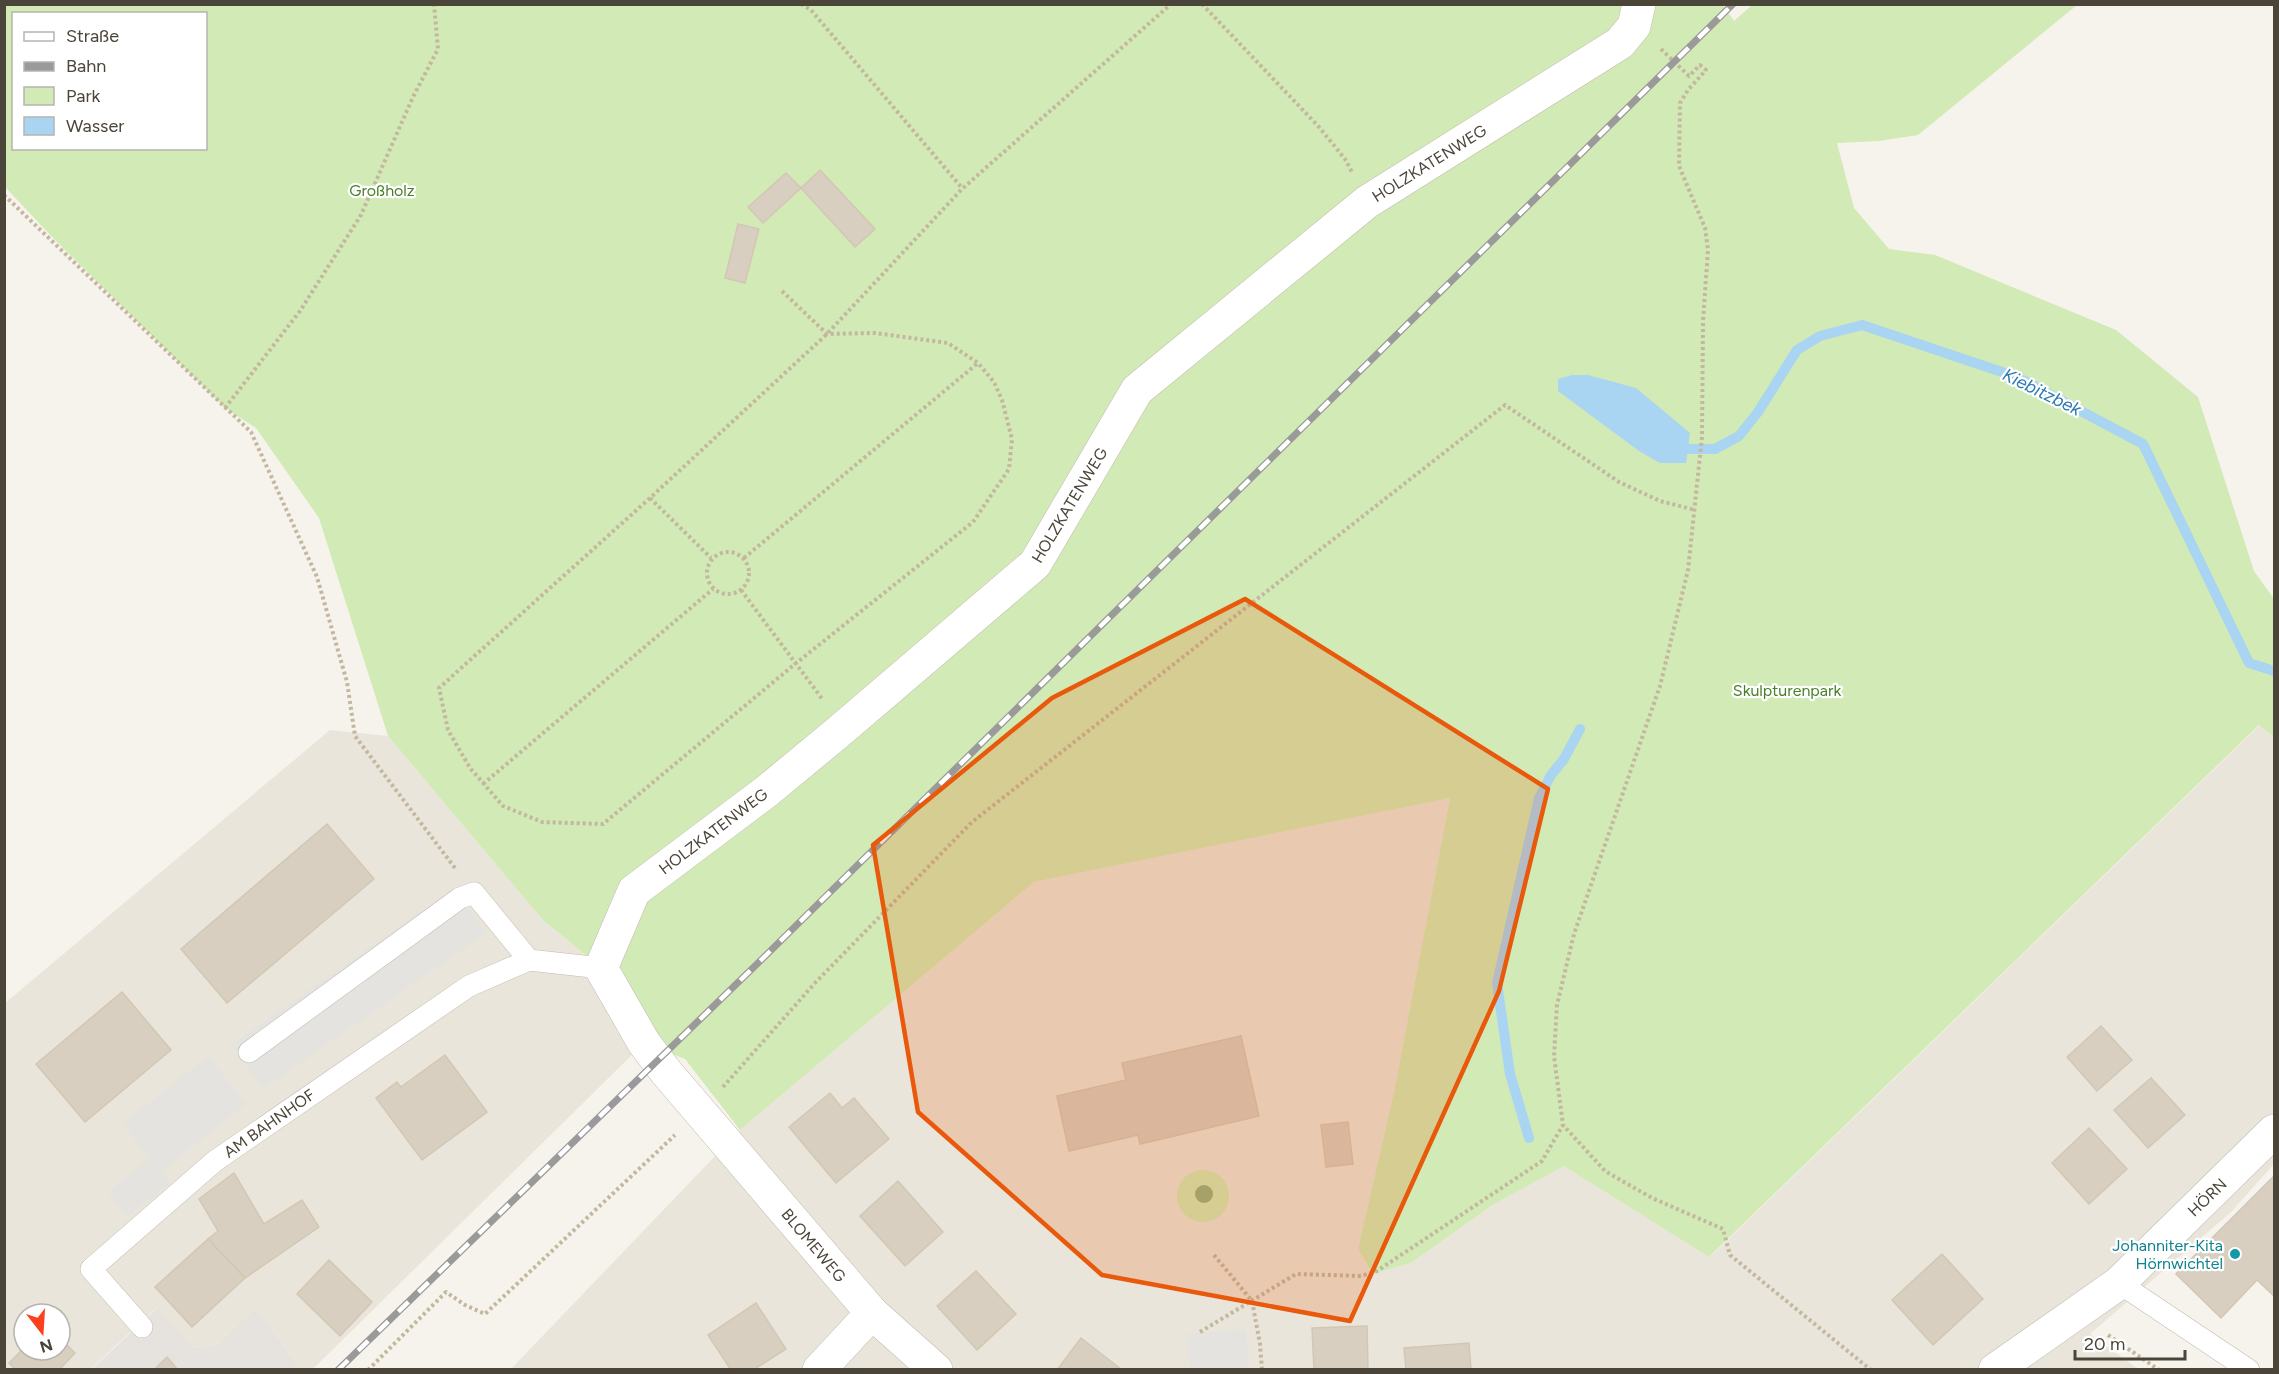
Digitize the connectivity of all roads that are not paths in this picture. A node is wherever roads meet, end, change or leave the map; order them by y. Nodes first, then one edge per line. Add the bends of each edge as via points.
1 (1639, 4) edge
2 (530, 960) junction
3 (601, 968) junction
4 (249, 1052) dead end
5 (2274, 1131) edge
6 (2119, 1283) junction
7 (872, 1312) junction
8 (142, 1328) dead end
9 (819, 1370) edge
10 (936, 1370) edge
11 (1995, 1370) edge
12 (2249, 1370) edge

1 - 3 street, HOLZKATENWEG via 1634,26 1620,43 1367,202 1137,390 1035,564 767,791 634,891
2 - 3 lane, AM BAHNHOF
2 - 4 lane via 474,893 460,898
2 - 8 lane, AM BAHNHOF via 469,986 215,1161 91,1269
3 - 7 street, BLOMEWEG via 644,1043
5 - 6 street, HÖRN
6 - 11 street, HÖRN
6 - 12 lane
7 - 9 street
7 - 10 street, BLOMEWEG

